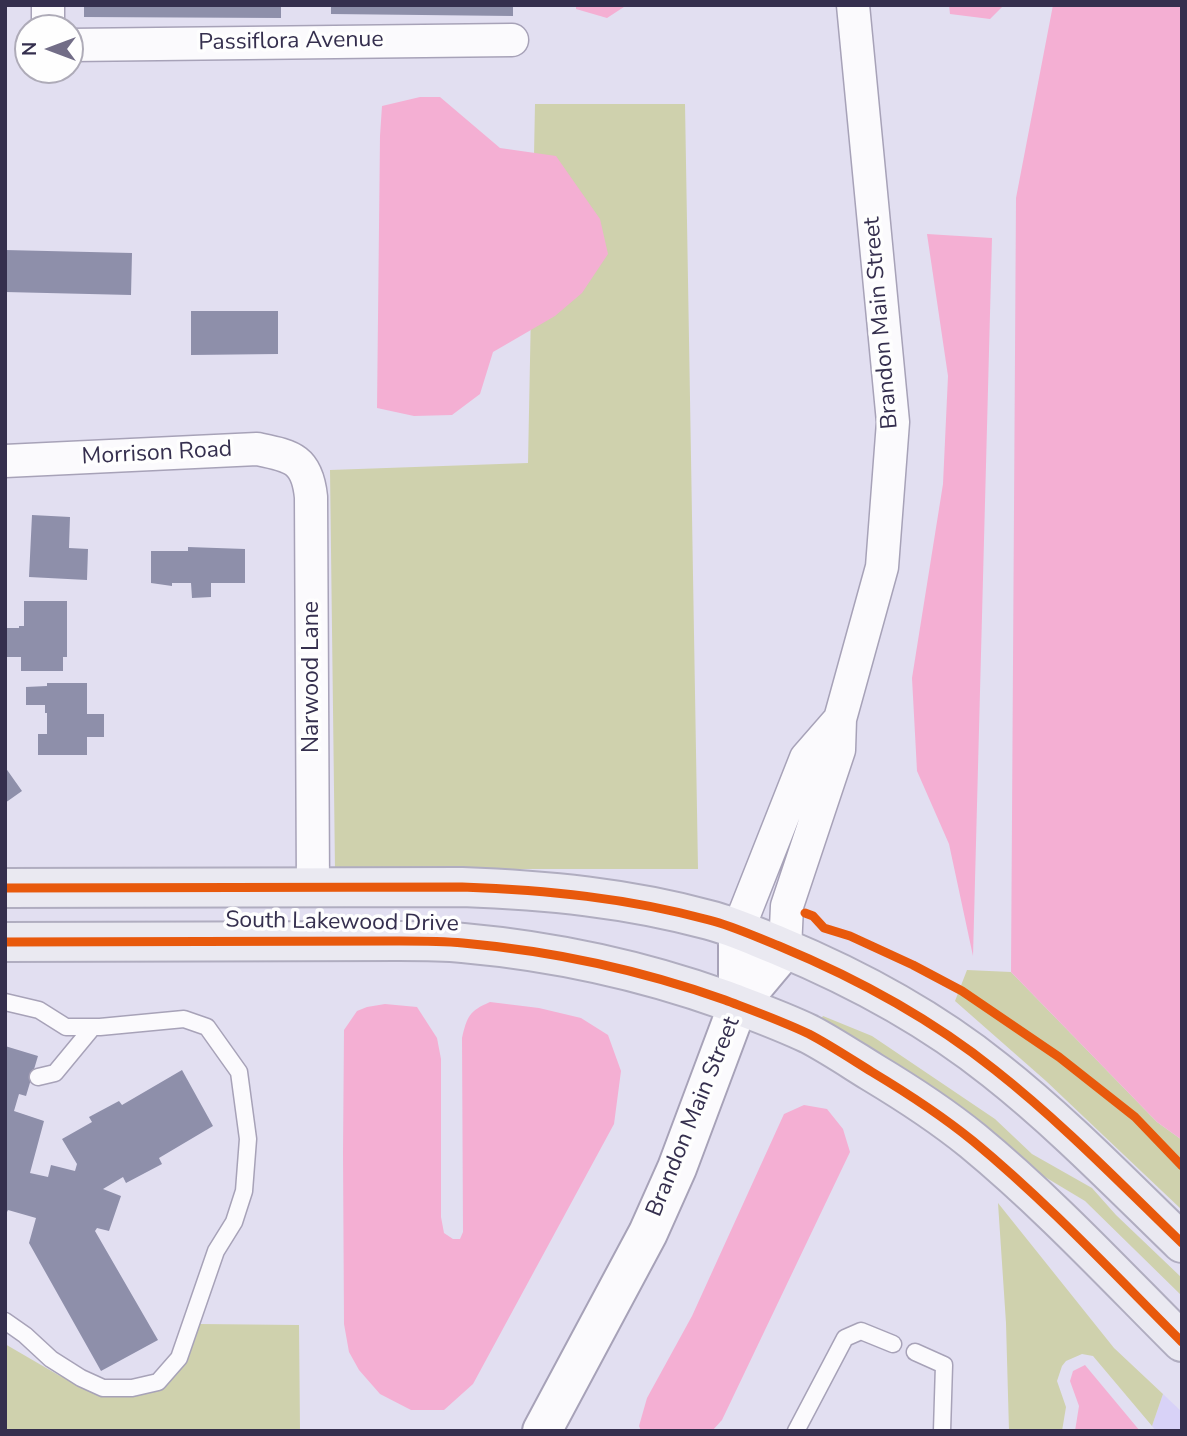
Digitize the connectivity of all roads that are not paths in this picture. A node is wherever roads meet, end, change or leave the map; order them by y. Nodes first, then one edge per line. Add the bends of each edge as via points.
1 (853, 5) edge
2 (512, 40) dead end
3 (84, 45) edge
4 (5, 461) edge
5 (303, 468) joint
6 (840, 719) junction
7 (5, 888) edge
8 (313, 888) junction
9 (738, 930) junction
10 (5, 942) edge
11 (785, 949) junction
12 (5, 1002) edge
13 (738, 1005) junction
14 (93, 1027) junction
15 (38, 1077) dead end
16 (1182, 1243) edge
17 (5, 1321) edge
18 (1182, 1342) edge
19 (893, 1344) dead end
20 (915, 1352) dead end
21 (542, 1431) edge
22 (796, 1431) edge
23 (942, 1431) edge

1 - 6 street, Brandon Main Street via 893,422 882,567
2 - 3 street, Passiflora Avenue
4 - 5 street, Morrison Road via 257,449 293,458
5 - 8 street, Narwood Lane via 311,497
6 - 9 street, Brandon Main Street via 806,758
6 - 11 street, Brandon Main Street via 839,750 787,906
7 - 8 main road, South Lakewood Drive
8 - 9 main road, South Lakewood Drive via 528,890 661,908
9 - 11 main road, South Lakewood Drive
9 - 13 street, Brandon Main Street
10 - 13 main road, South Lakewood Drive via 461,943 584,961
11 - 13 street
11 - 16 main road, South Lakewood Drive via 869,988 963,1046 1031,1100
12 - 14 lane via 39,1010 66,1027
13 - 18 main road, South Lakewood Drive via 811,1035 973,1140
13 - 21 street, Brandon Main Street via 648,1233
14 - 15 lane via 55,1073
14 - 17 lane via 184,1019 207,1027 239,1072 248,1139 244,1191 234,1222 216,1251 180,1358 158,1382 103,1388 51,1359
19 - 22 lane via 861,1331 845,1339
20 - 23 lane via 944,1365

